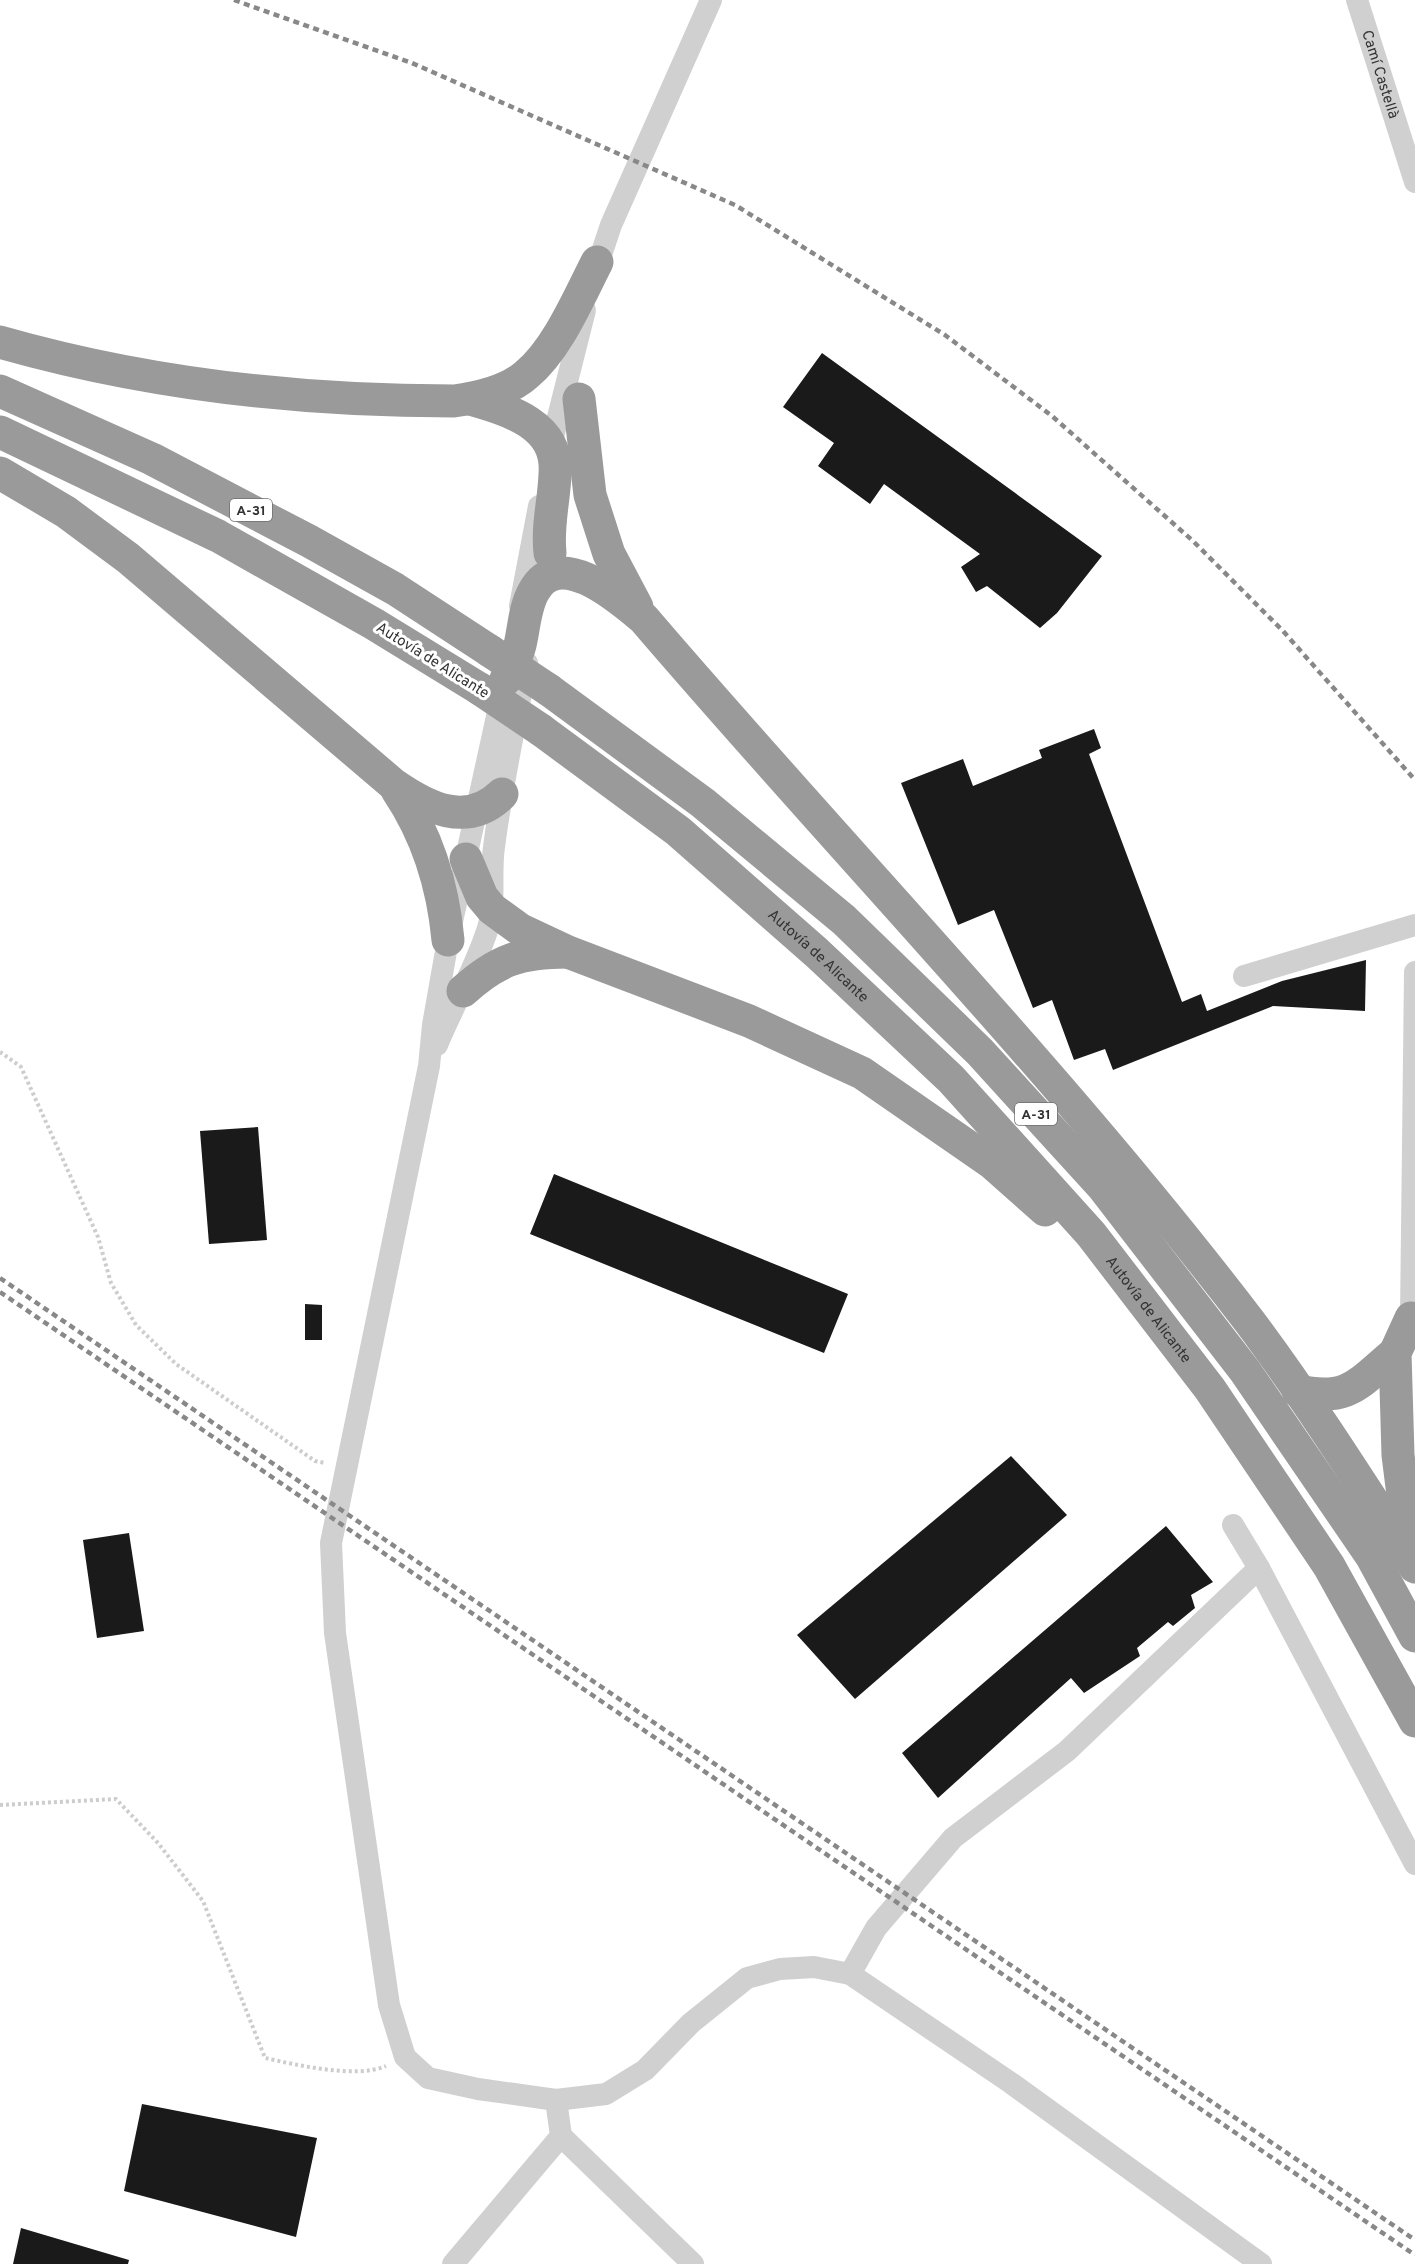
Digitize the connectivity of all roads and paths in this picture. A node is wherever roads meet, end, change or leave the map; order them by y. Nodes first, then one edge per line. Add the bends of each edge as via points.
1 (711, 0) edge
2 (1357, 0) edge
3 (1414, 177) edge
4 (597, 262) junction
5 (587, 302) junction
6 (0, 342) edge
7 (0, 391) edge
8 (470, 399) junction
9 (579, 399) junction
10 (0, 432) edge
11 (550, 445) junction
12 (0, 473) edge
13 (547, 566) junction
14 (644, 619) junction
15 (492, 673) junction
16 (393, 784) junction
17 (489, 801) junction
18 (466, 859) junction
19 (492, 909) junction
20 (1415, 925) edge
21 (448, 939) junction
22 (568, 952) junction
23 (1415, 972) edge
24 (1244, 976) dead end
25 (463, 991) junction
26 (0, 1052) edge
27 (429, 1066) junction
28 (1091, 1234) junction
29 (1407, 1335) edge
30 (1298, 1391) junction
31 (347, 1469) junction
32 (1233, 1525) dead end
33 (1415, 1551) edge
34 (1415, 1567) edge
35 (1260, 1568) junction
36 (1415, 1636) edge
37 (1415, 1721) edge
38 (0, 1805) edge
39 (1415, 1864) edge
40 (850, 1974) junction
41 (405, 2057) junction
42 (556, 2100) junction
43 (561, 2136) junction
44 (453, 2264) edge
45 (693, 2264) edge
46 (1261, 2264) edge

1 - 4 street
2 - 3 street, Camí Castellà
4 - 5 street
4 - 8 highway via 541,360 511,385
5 - 9 street
5 - 11 street
6 - 8 highway via 47,356 212,387 314,398
7 - 15 highway, Autovía de Alicante / A-31 via 152,459 395,589
8 - 11 highway via 517,414 538,429
9 - 13 street
9 - 14 highway via 585,463 597,520 609,554
10 - 15 highway, Autovía de Alicante / A-31 via 218,536 374,624
11 - 13 highway via 555,453 556,474
11 - 15 street
12 - 16 highway via 66,512 128,558
13 - 14 highway via 604,586
13 - 15 highway via 533,591 520,646
13 - 17 street
14 - 30 highway via 1092,1129 1251,1324
15 - 17 street
15 - 28 highway, Autovía de Alicante / A-31, bridge via 540,730 678,831 817,953 951,1079
15 - 36 highway, Autovía de Alicante / A-31, bridge via 549,690 702,803 844,920 980,1052 1103,1187 1245,1371 1372,1557
16 - 17 highway via 421,804 432,807 464,812
16 - 21 highway via 410,810 435,866 445,903
17 - 18 street
17 - 19 street
18 - 19 highway via 475,886
18 - 21 street
19 - 22 highway via 521,930
19 - 25 street
20 - 24 street
21 - 27 street
22 - 25 highway via 518,956 489,969
22 - 28 highway via 749,1021 862,1073 992,1163 1053,1217
23 - 29 street
25 - 27 street
26 - 31 path via 21,1067 98,1238 111,1283 136,1325 176,1364 315,1461
27 - 31 street
28 - 37 highway, Autovía de Alicante / A-31 via 1210,1389 1329,1566
29 - 30 highway via 1349,1392 1321,1396
29 - 33 highway via 1398,1455
30 - 34 highway
31 - 41 street via 331,1543 332,1605 389,2005
32 - 35 street
35 - 39 street
35 - 40 street via 1067,1751 953,1838 876,1928
38 - 41 path via 116,1799 158,1842 203,1901 265,2058 314,2069 376,2070
40 - 42 street via 814,1967 780,1969 747,1977 691,2023 645,2070 606,2094
40 - 46 street via 1001,2076
41 - 42 street via 428,2078
42 - 43 street
43 - 44 street
43 - 45 street

